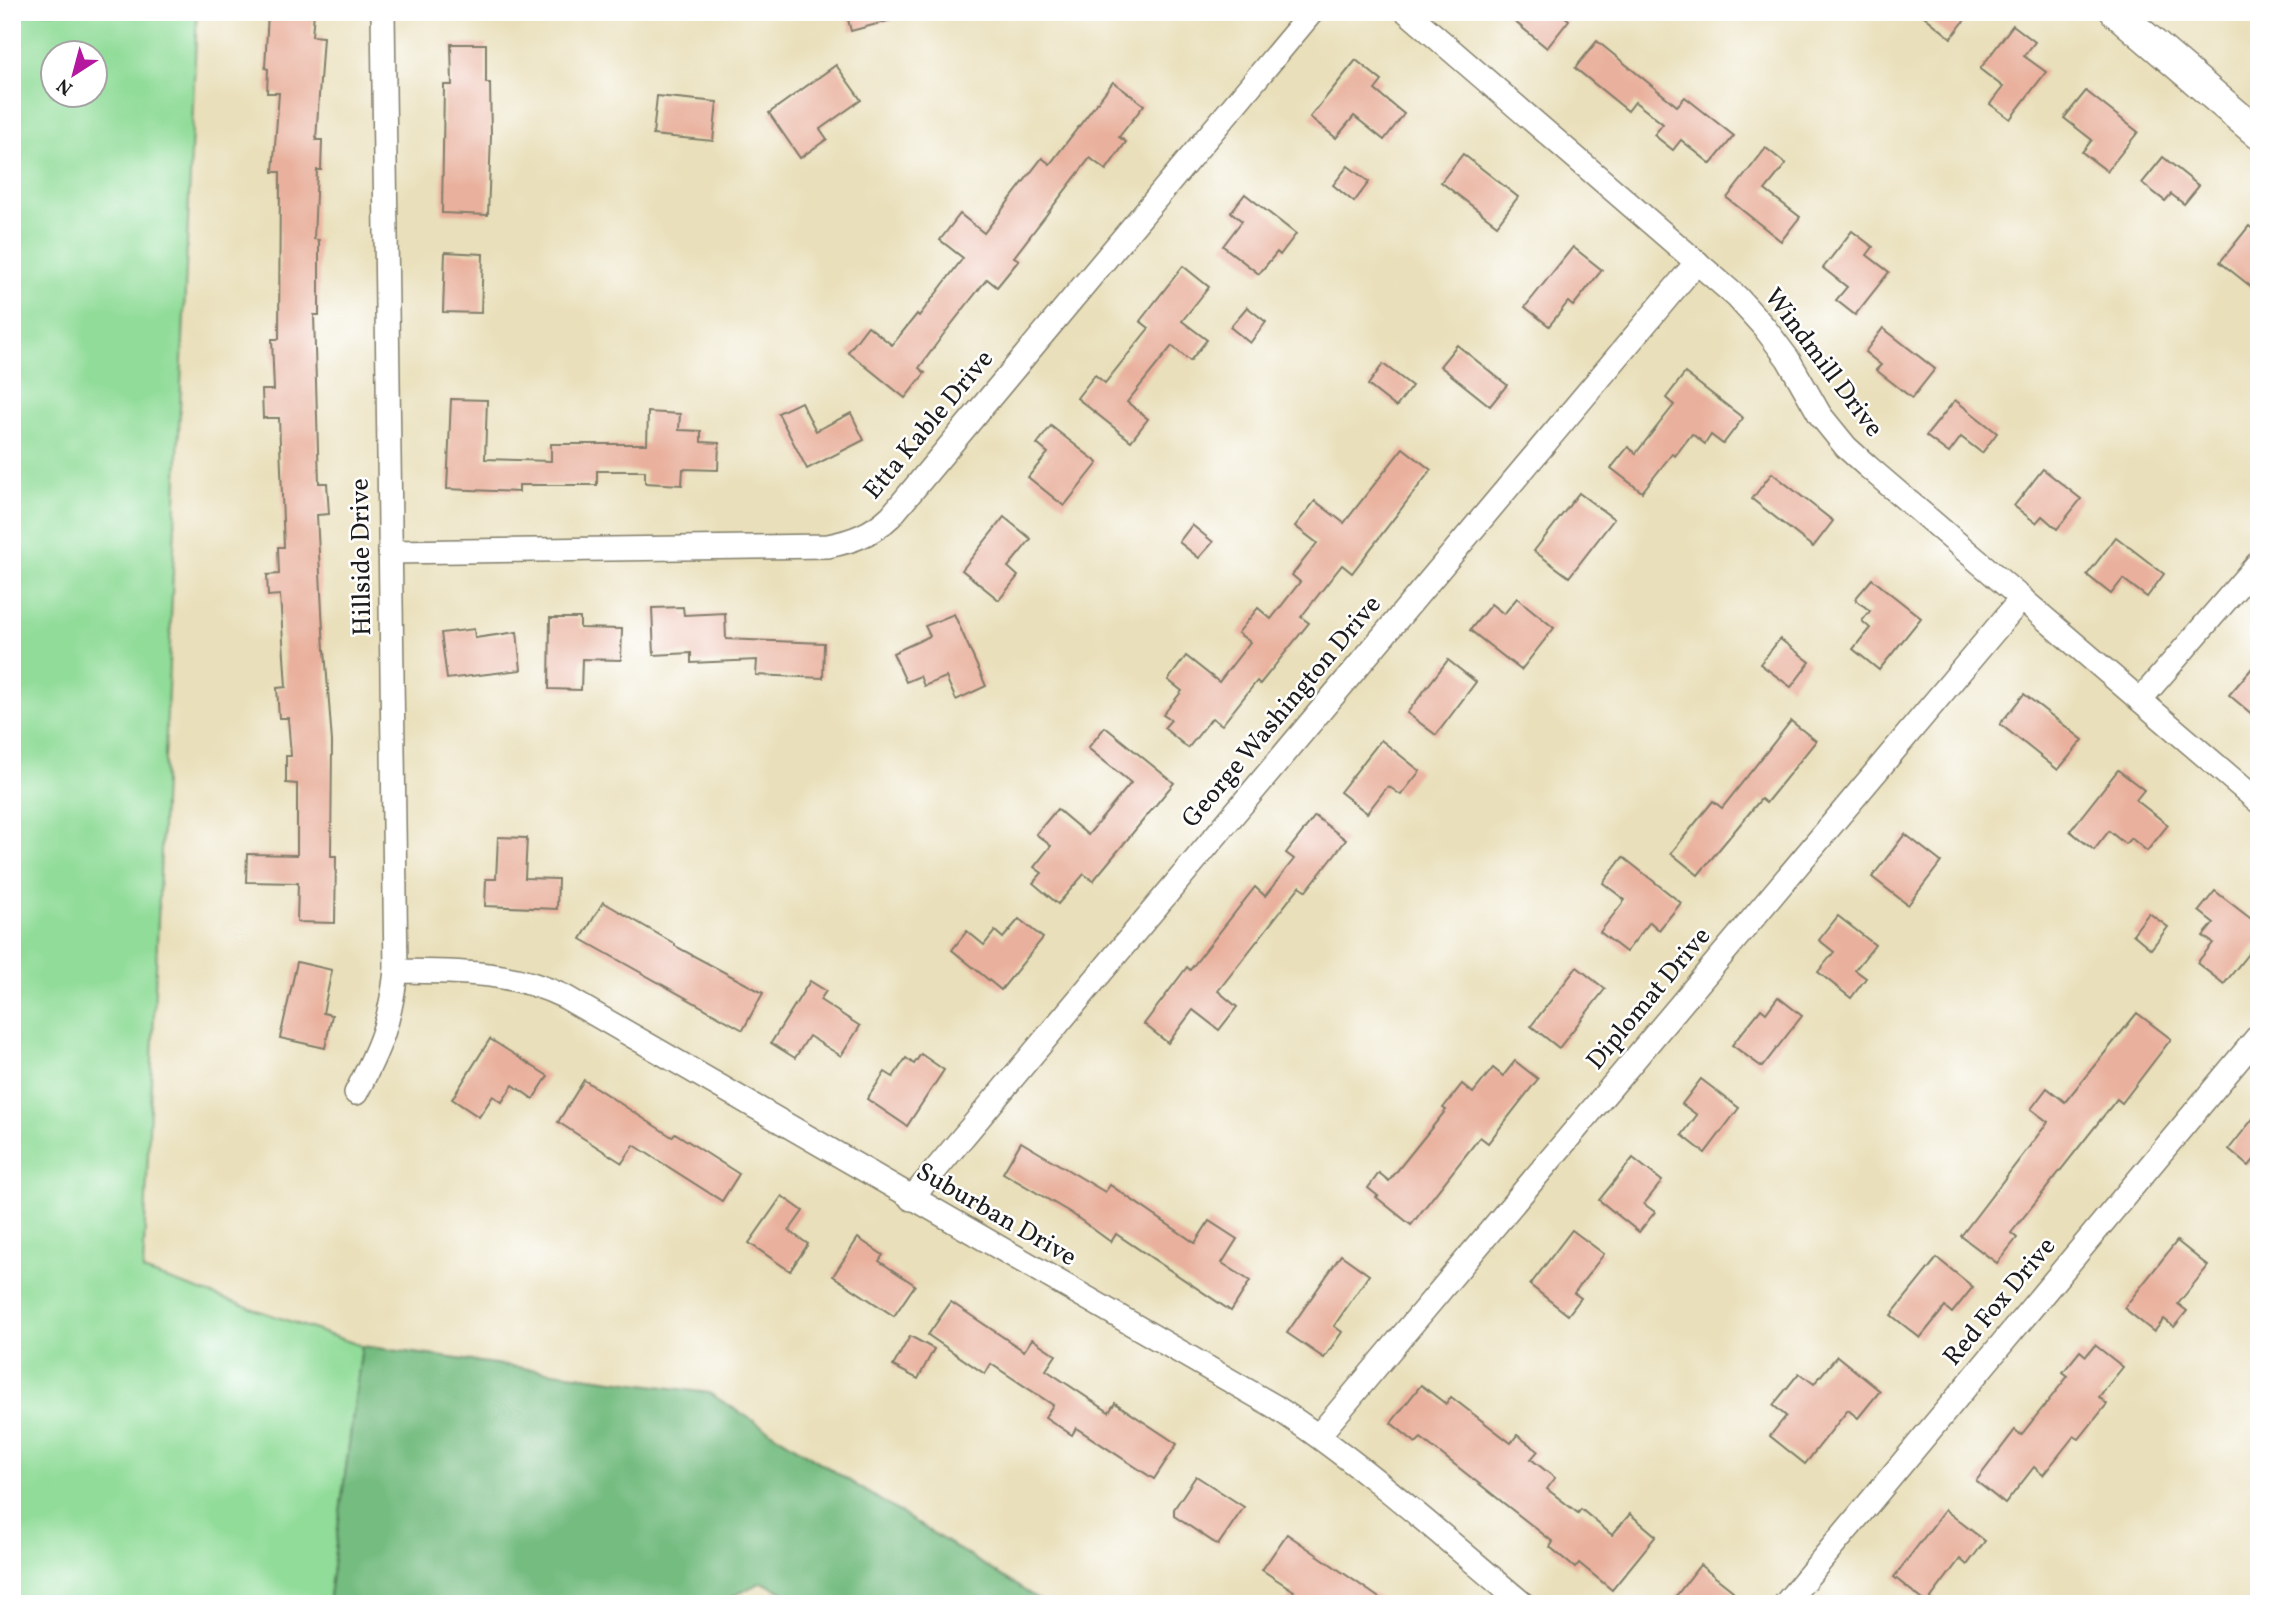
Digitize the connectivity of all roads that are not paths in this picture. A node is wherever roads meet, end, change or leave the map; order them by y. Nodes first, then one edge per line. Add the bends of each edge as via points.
1 (383, 12) edge
2 (1312, 12) edge
3 (1407, 12) edge
4 (2116, 12) edge
5 (2259, 134) edge
6 (1697, 262) junction
7 (390, 552) junction
8 (2259, 562) edge
9 (2022, 598) junction
10 (2140, 700) junction
11 (2259, 802) edge
12 (396, 971) junction
13 (2259, 1035) edge
14 (356, 1093) dead end
15 (911, 1199) junction
16 (1319, 1435) junction
17 (1523, 1604) edge
18 (1785, 1604) edge

1 - 7 street, Hillside Drive
2 - 7 street, Etta Kable Drive via 891,516 871,533 828,545
3 - 6 street, Windmill Drive
4 - 5 street
6 - 9 street, Windmill Drive via 1764,327 1846,447
6 - 15 street, George Washington Drive
7 - 12 street, Hillside Drive
8 - 10 street
9 - 10 street, Windmill Drive
9 - 16 street, Diplomat Drive
10 - 11 street, Windmill Drive
12 - 14 street, Hillside Drive via 384,1036
12 - 15 street, Suburban Drive via 509,977 550,990
13 - 18 street, Red Fox Drive
15 - 16 street, Suburban Drive
16 - 17 street, Suburban Drive

